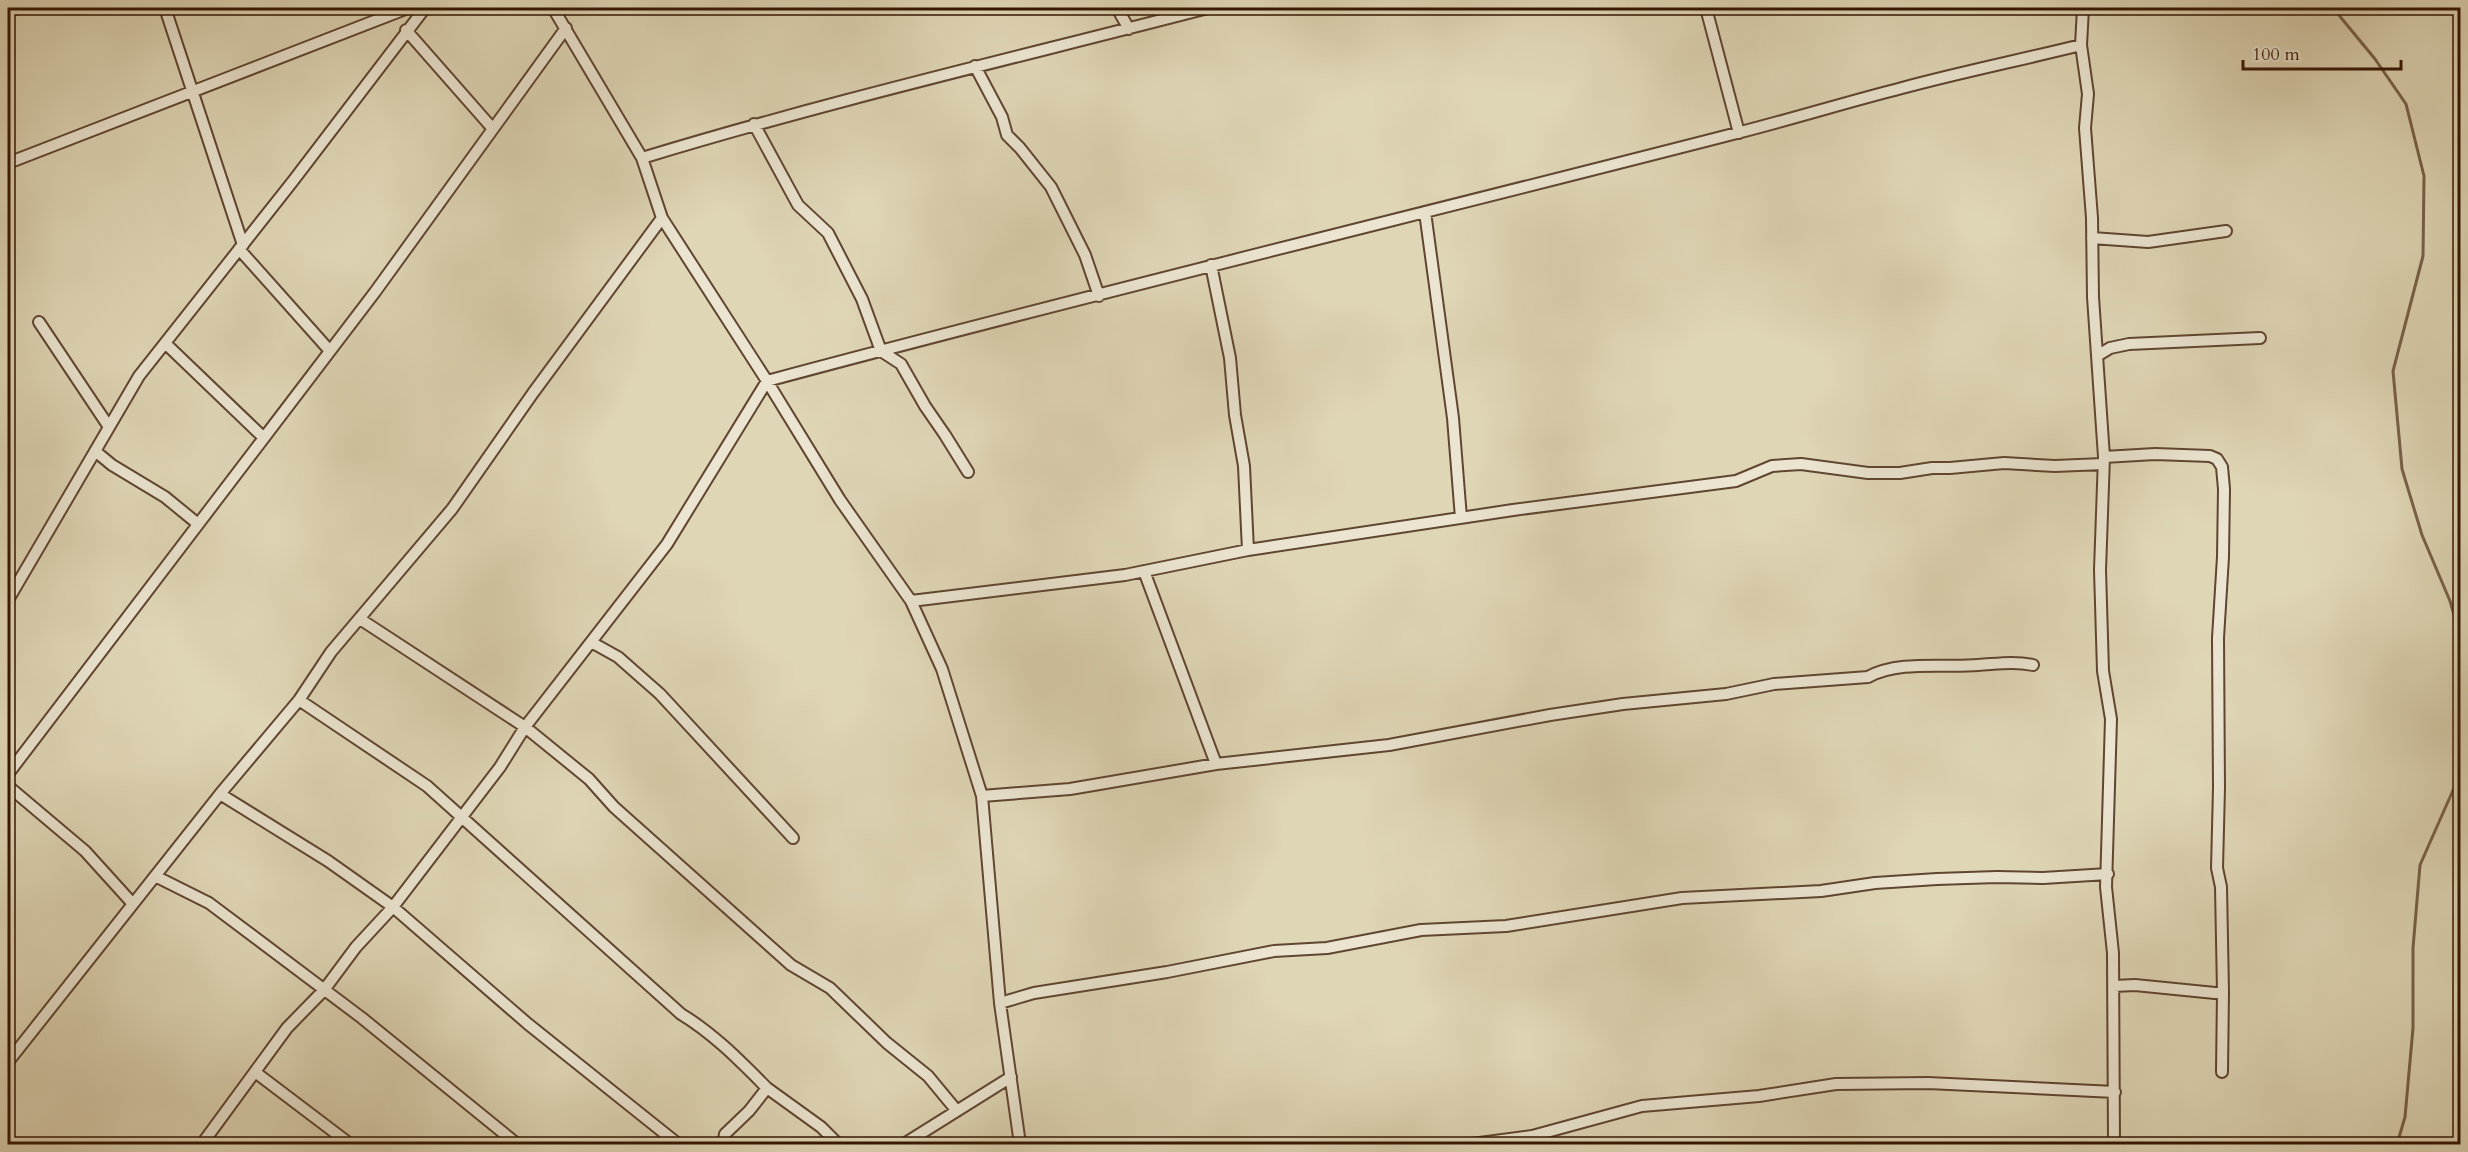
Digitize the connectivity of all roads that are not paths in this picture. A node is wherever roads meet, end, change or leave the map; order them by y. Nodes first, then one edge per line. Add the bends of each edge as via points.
1 (20, 8) edge
2 (165, 8) edge
3 (408, 8) edge
4 (425, 8) edge
5 (553, 8) edge
6 (1117, 8) edge
7 (1208, 8) edge
8 (1706, 8) edge
9 (2083, 8) edge
10 (8, 10) edge
11 (566, 28) junction
12 (1129, 29) junction
13 (406, 30) junction
14 (2080, 45) junction
15 (975, 66) junction
16 (193, 89) junction
17 (754, 124) junction
18 (493, 129) junction
19 (1739, 133) junction
20 (642, 158) junction
21 (8, 163) edge
22 (1425, 212) junction
23 (662, 218) junction
24 (2226, 231) dead end
25 (2092, 238) junction
26 (241, 247) junction
27 (1211, 265) junction
28 (1099, 296) junction
29 (39, 322) dead end
30 (2260, 338) dead end
31 (165, 343) junction
32 (330, 351) junction
33 (881, 351) junction
34 (2097, 356) junction
35 (767, 381) junction
36 (109, 427) junction
37 (264, 438) junction
38 (95, 451) junction
39 (2103, 460) junction
40 (968, 472) dead end
41 (1461, 518) junction
42 (198, 524) junction
43 (1248, 550) junction
44 (1144, 571) junction
45 (8, 600) edge
46 (911, 601) junction
47 (360, 619) junction
48 (591, 642) junction
49 (2033, 665) dead end
50 (299, 700) junction
51 (525, 727) junction
52 (1216, 764) junction
53 (8, 774) edge
54 (8, 786) edge
55 (220, 794) junction
56 (982, 796) junction
57 (462, 818) junction
58 (793, 838) dead end
59 (2108, 874) junction
60 (155, 876) junction
61 (133, 904) junction
62 (393, 907) junction
63 (2114, 986) junction
64 (324, 990) junction
65 (2223, 992) junction
66 (1000, 1003) junction
67 (8, 1062) edge
68 (255, 1072) junction
69 (2222, 1072) dead end
70 (1011, 1077) junction
71 (767, 1088) junction
72 (2115, 1092) junction
73 (957, 1112) junction
74 (202, 1144) edge
75 (350, 1144) edge
76 (517, 1144) edge
77 (678, 1144) edge
78 (723, 1144) edge
79 (838, 1144) edge
80 (904, 1144) edge
81 (1020, 1144) edge
82 (1472, 1144) edge
83 (2114, 1144) edge

1 - 10 street
2 - 16 street
3 - 16 street
4 - 13 street
5 - 11 street
6 - 12 street
7 - 12 street
8 - 19 street
9 - 14 street
11 - 18 street
11 - 20 street
12 - 15 street
13 - 18 street
13 - 26 street
14 - 19 street via 1905,87
14 - 25 street via 2088,94 2085,128
15 - 17 street
15 - 28 street via 1002,117 1007,135 1051,187 1085,255
16 - 21 street
16 - 26 street
17 - 20 street
17 - 33 street via 798,205 828,232 862,299
18 - 32 street
19 - 22 street
20 - 23 street
22 - 27 street
22 - 41 street via 1453,418
23 - 35 street
23 - 47 street via 452,509
24 - 25 street via 2148,242
25 - 34 street
26 - 31 street
26 - 32 street
27 - 28 street
27 - 43 street via 1230,358 1244,466
28 - 33 street
29 - 36 street
30 - 34 street via 2129,344
31 - 36 street via 139,375
31 - 37 street
32 - 37 street
33 - 35 street
33 - 40 street via 901,364
34 - 39 street
35 - 46 street via 840,500
35 - 48 street via 667,544
36 - 38 street
37 - 42 street
38 - 42 street
38 - 45 street
39 - 41 street via 2055,466 2004,463 1900,473 1772,466 1736,481
39 - 59 street via 2103,671 2111,719
39 - 65 street via 2155,453 2210,456 2222,467 2217,868 2221,887
41 - 43 street
42 - 53 street
43 - 44 street
44 - 46 street
44 - 52 street
46 - 56 street via 946,678
47 - 50 street via 331,652
47 - 51 street
48 - 51 street
48 - 58 street via 618,657 660,694
49 - 52 street via 2000,662 1881,670 1868,677 1774,684 1725,694 1550,715 1389,745
50 - 55 street
50 - 57 street via 427,786
51 - 57 street
51 - 73 street via 589,779 614,807 791,964 830,988 928,1076
52 - 56 street via 1070,789
54 - 61 street via 85,851
55 - 60 street
55 - 62 street
56 - 66 street
57 - 62 street
57 - 71 street
59 - 63 street
59 - 66 street via 1937,879 1821,891 1682,898 1506,926 1421,930 1327,948 1274,951 1034,993
60 - 61 street
60 - 64 street via 209,903
61 - 67 street
62 - 64 street
62 - 77 street via 528,1024
63 - 65 street
63 - 72 street
64 - 68 street via 287,1028
64 - 76 street
65 - 69 street
66 - 70 street
68 - 74 street
68 - 75 street
70 - 73 street
70 - 81 street
71 - 78 street via 725,1134
71 - 79 street
72 - 82 street via 1928,1083 1836,1084 1759,1096 1642,1106 1533,1136
72 - 83 street
73 - 80 street

